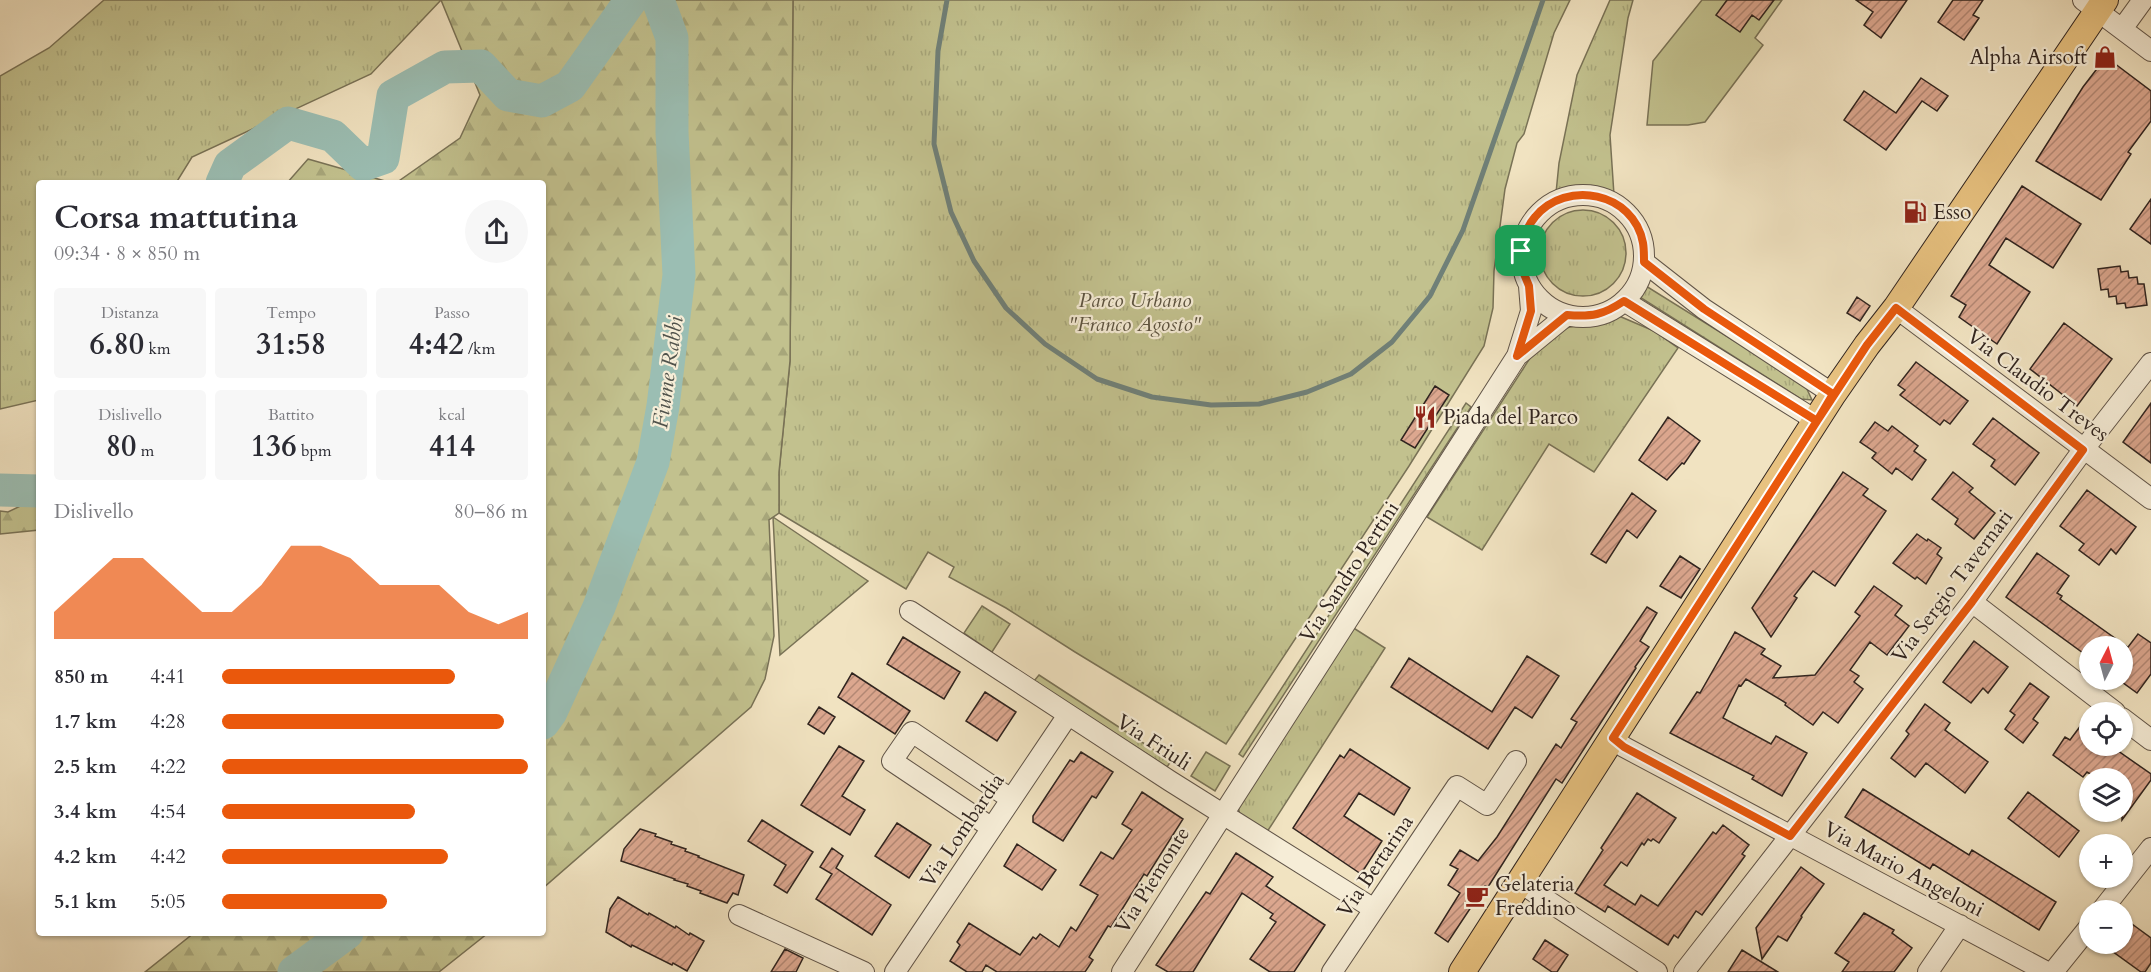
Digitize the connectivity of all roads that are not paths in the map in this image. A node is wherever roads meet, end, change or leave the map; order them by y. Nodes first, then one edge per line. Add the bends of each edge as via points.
1 (2143, 0) edge
2 (2095, 4) edge
3 (2122, 29) junction
4 (2151, 51) edge
5 (1644, 262) junction
6 (1529, 286) junction
7 (1624, 301) junction
8 (1896, 308) junction
9 (1567, 315) junction
10 (1517, 356) junction
11 (2151, 363) edge
12 (1833, 394) junction
13 (1817, 421) junction
14 (2083, 450) junction
15 (2151, 499) edge
16 (1972, 602) junction
17 (910, 611) dead end
18 (2102, 702) edge
19 (1068, 715) junction
20 (2133, 726) edge
21 (1613, 738) junction
22 (2151, 740) edge
23 (1516, 762) dead end
24 (1011, 799) junction
25 (1222, 814) junction
26 (992, 828) junction
27 (1790, 836) junction
28 (2151, 848) edge
29 (1521, 881) junction
30 (2110, 900) edge
31 (1374, 909) junction
32 (739, 915) dead end
33 (1960, 925) junction
34 (2079, 940) edge
35 (864, 972) edge
36 (895, 972) edge
37 (1122, 972) edge
38 (1332, 972) edge
39 (1462, 972) edge
40 (1657, 972) edge
41 (1684, 972) edge
42 (1928, 972) edge
43 (2047, 972) edge
44 (2054, 972) edge

1 - 3 street
2 - 3 street
2 - 8 main road
3 - 4 street
5 - 6 street via 1643,242 1623,208 1605,198 1585,194 1565,197 1547,205 1525,234 1522,269
5 - 7 street via 1634,290
5 - 12 street via 1704,309
6 - 9 street via 1552,309
6 - 10 street, Via Sandro Pertini via 1531,311
7 - 9 street via 1607,312 1587,317
7 - 13 street
8 - 12 main road
8 - 14 street, Via Claudio Treves
9 - 10 street, Via Sandro Pertini
10 - 25 street, Via Sandro Pertini
11 - 14 street, Via Sergio Tavernari
12 - 13 main road
13 - 21 main road
14 - 15 street, Via Claudio Treves
14 - 16 street, Via Sergio Tavernari
16 - 18 street
16 - 27 street, Via Sergio Tavernari
17 - 19 street, Via Friuli
19 - 24 street, Via Lombardia
19 - 25 street, Via Friuli
20 - 22 street
21 - 27 street, Via Mario Angeloni
21 - 29 main road
23 - 31 street, Via Bertarina via 1486,806 1457,786
24 - 26 street, Via Lombardia
24 - 26 street via 912,732 892,761
25 - 31 street, Via Friuli
25 - 37 street, Via Piemonte
26 - 36 street, Via Lombardia
27 - 33 street, Via Mario Angeloni
27 - 41 street, Via Sergio Tavernari
28 - 30 street
29 - 39 main road
29 - 40 street
31 - 38 street, Via Bertarina
32 - 35 street
33 - 42 street
33 - 43 street, Via Mario Angeloni
34 - 44 street

